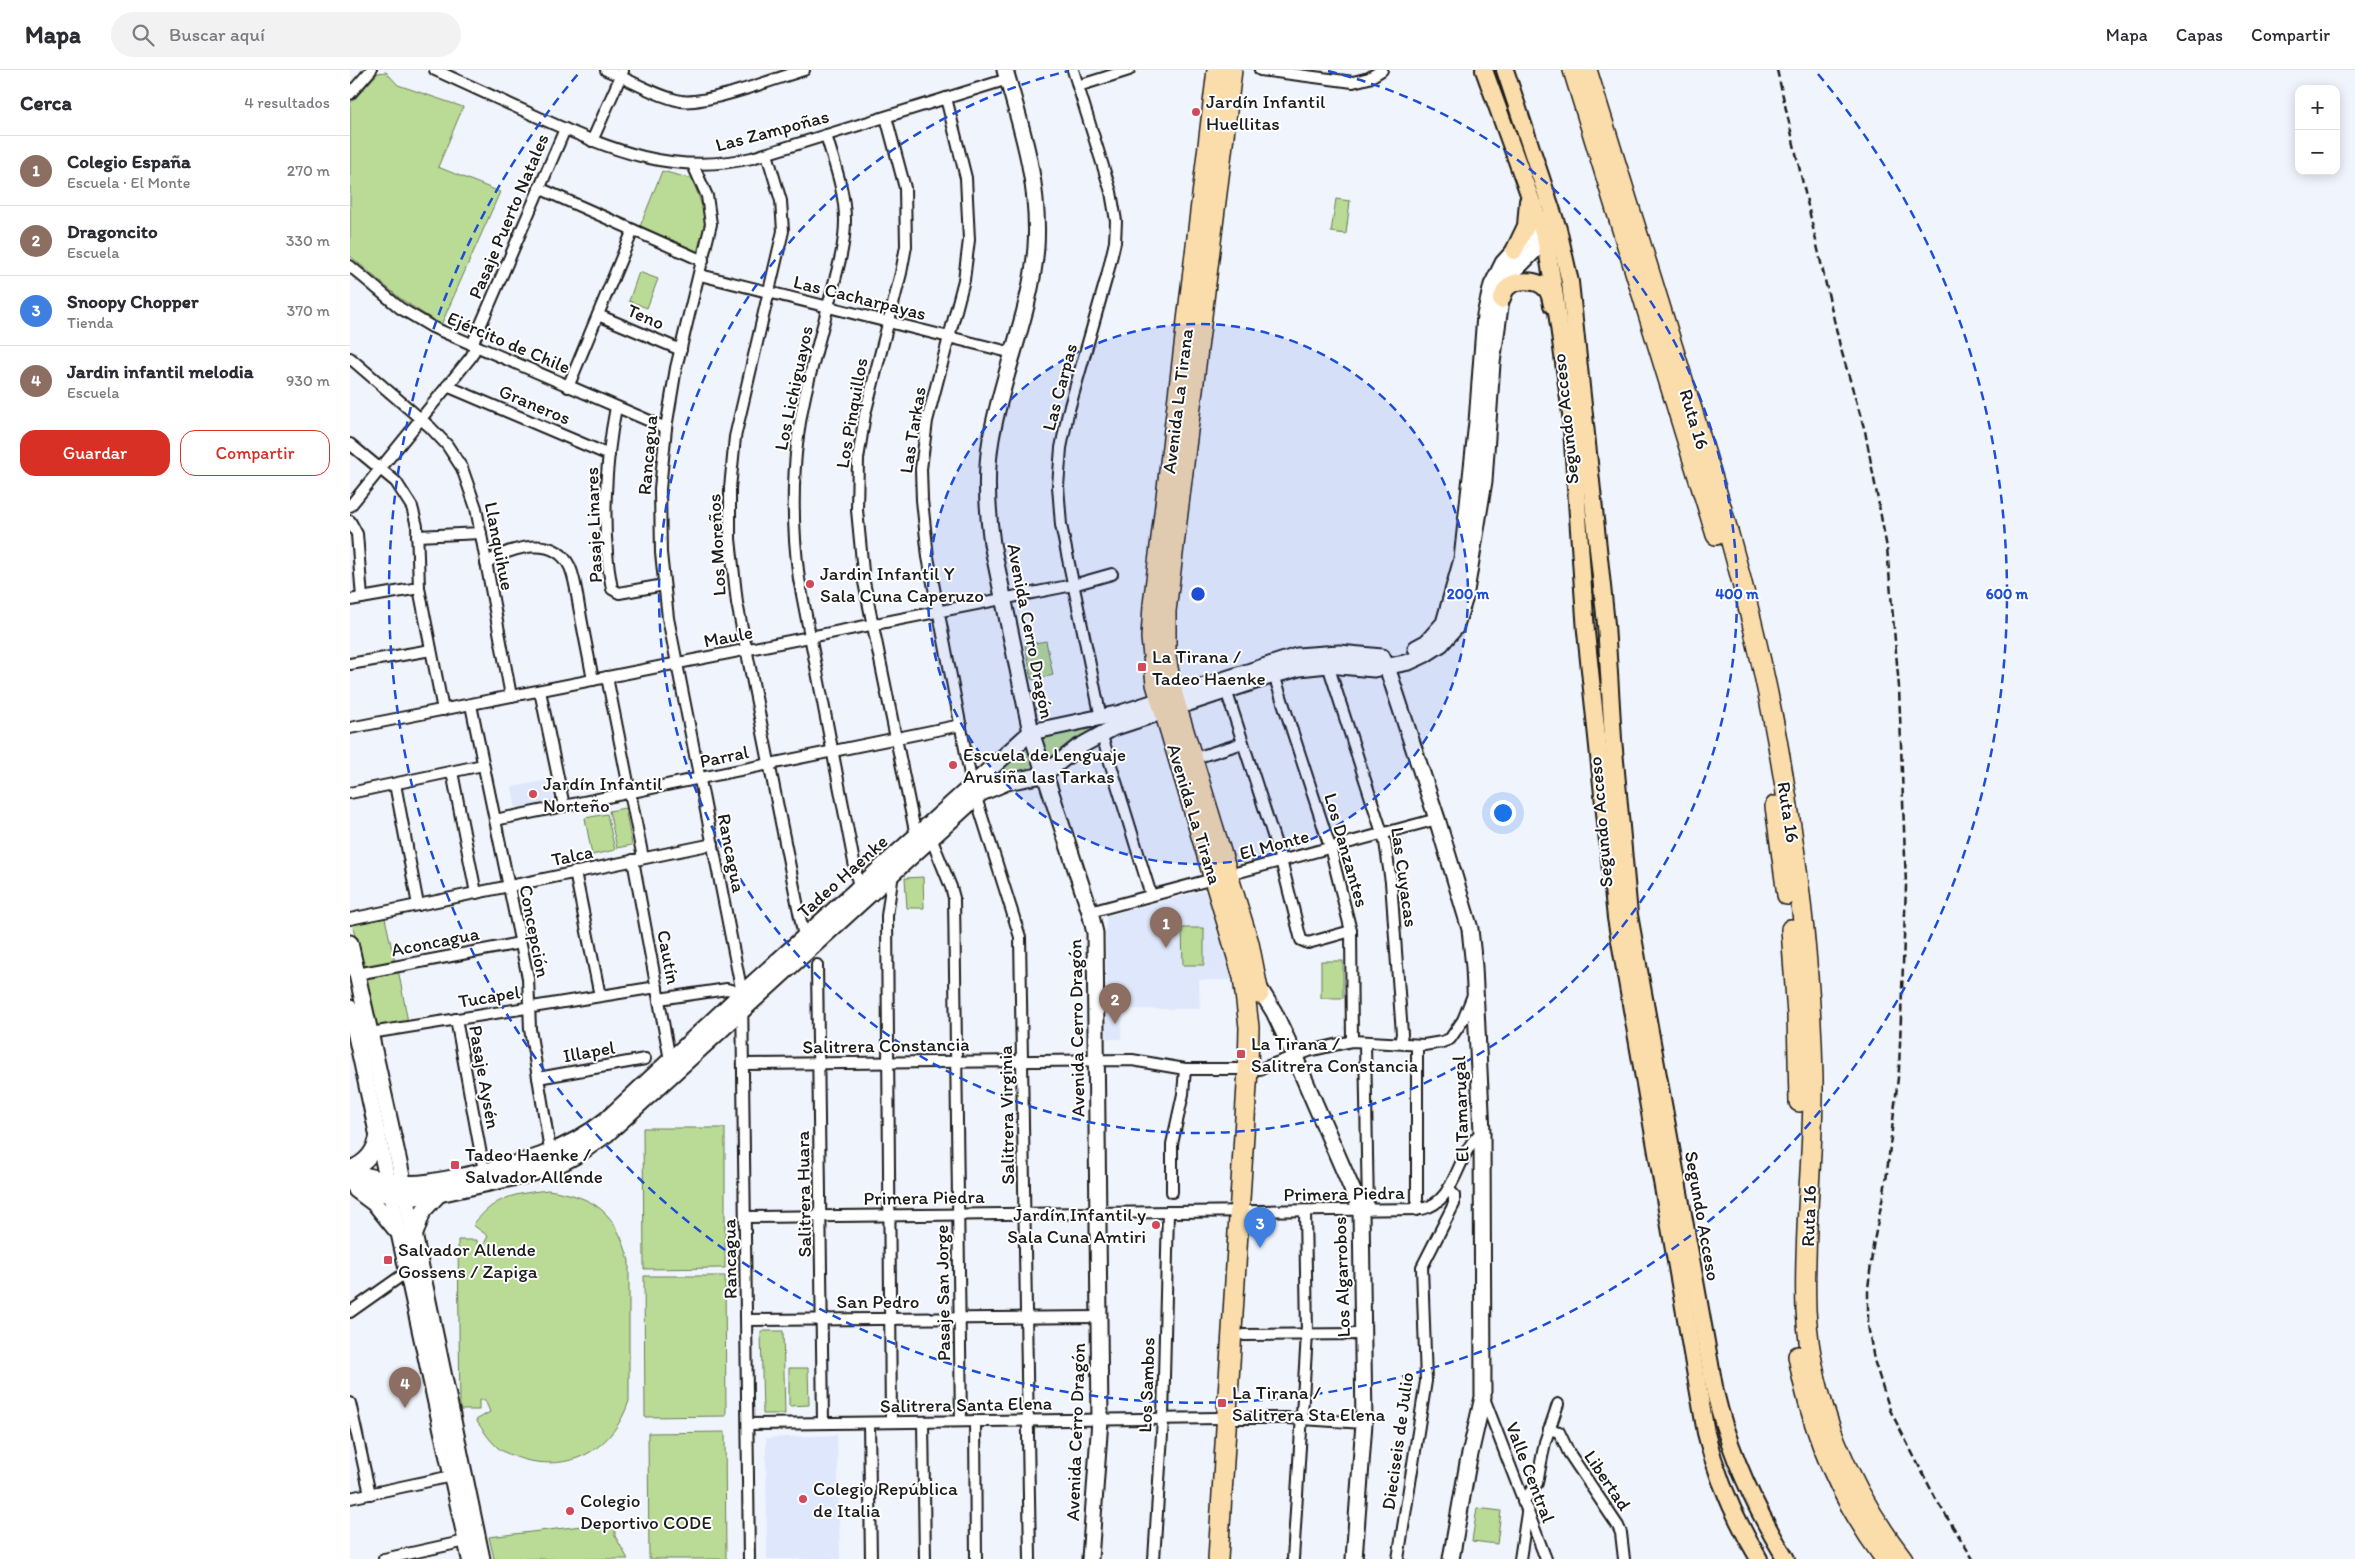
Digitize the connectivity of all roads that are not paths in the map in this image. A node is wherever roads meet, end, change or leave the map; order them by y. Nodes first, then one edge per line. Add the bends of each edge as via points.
1 (371, 70) edge
2 (436, 70) edge
3 (606, 70) edge
4 (804, 70) edge
5 (1073, 70) edge
6 (1129, 70) edge
7 (1217, 70) edge
8 (1232, 70) edge
9 (1266, 70) edge
10 (1382, 70) edge
11 (1484, 70) edge
12 (1505, 70) edge
13 (1573, 70) edge
14 (1587, 70) edge
15 (622, 73) edge
16 (1311, 73) edge
17 (1006, 74) edge
18 (1078, 86) junction
19 (350, 94) edge
20 (946, 98) junction
21 (886, 116) junction
22 (565, 129) junction
23 (826, 135) junction
24 (592, 141) junction
25 (767, 154) junction
26 (694, 165) junction
27 (539, 188) junction
28 (1527, 189) junction
29 (1549, 227) junction
30 (634, 230) junction
31 (1514, 251) junction
32 (703, 261) junction
33 (350, 266) edge
34 (700, 275) junction
35 (770, 292) junction
36 (1501, 300) junction
37 (828, 307) junction
38 (598, 315) junction
39 (888, 322) junction
40 (949, 337) junction
41 (1562, 344) junction
42 (474, 346) junction
43 (680, 350) junction
44 (1013, 353) junction
45 (350, 358) edge
46 (447, 386) junction
47 (568, 386) junction
48 (616, 407) junction
49 (421, 418) junction
50 (666, 428) junction
51 (350, 444) edge
52 (608, 455) junction
53 (380, 468) junction
54 (350, 506) edge
55 (350, 520) edge
56 (481, 533) junction
57 (417, 536) junction
58 (486, 563) junction
59 (1112, 574) dead end
60 (664, 585) junction
61 (1073, 585) junction
62 (419, 588) junction
63 (362, 598) junction
64 (1003, 599) junction
65 (350, 600) edge
66 (939, 612) junction
67 (872, 625) junction
68 (810, 637) junction
69 (431, 650) junction
70 (746, 650) junction
71 (350, 664) edge
72 (677, 664) junction
73 (1381, 664) junction
74 (1328, 665) junction
75 (1274, 675) junction
76 (606, 678) junction
77 (593, 680) junction
78 (1226, 690) junction
79 (540, 691) junction
80 (511, 696) junction
81 (1168, 703) junction
82 (471, 704) junction
83 (443, 710) junction
84 (961, 725) junction
85 (1101, 726) junction
86 (350, 728) edge
87 (1031, 732) junction
88 (896, 738) junction
89 (1243, 743) junction
90 (832, 751) junction
91 (1192, 758) junction
92 (769, 764) junction
93 (483, 765) junction
94 (452, 772) junction
95 (1043, 775) junction
96 (700, 778) junction
97 (395, 784) junction
98 (974, 792) junction
99 (350, 793) edge
100 (630, 793) junction
101 (564, 806) junction
102 (1437, 818) junction
103 (495, 820) junction
104 (1383, 833) junction
105 (916, 836) junction
106 (931, 838) junction
107 (713, 844) junction
108 (1330, 847) junction
109 (638, 859) junction
110 (1281, 860) junction
111 (575, 872) junction
112 (893, 873) junction
113 (1222, 876) junction
114 (508, 886) junction
115 (859, 888) junction
116 (476, 893) junction
117 (1150, 895) junction
118 (418, 904) junction
119 (1090, 912) junction
120 (350, 919) edge
121 (1351, 931) junction
122 (804, 937) junction
123 (520, 943) junction
124 (350, 944) edge
125 (818, 965) dead end
126 (357, 974) junction
127 (1258, 986) junction
128 (656, 987) junction
129 (1475, 992) junction
130 (742, 993) junction
131 (600, 996) junction
132 (659, 999) junction
133 (529, 1007) junction
134 (350, 1008) edge
135 (743, 1009) junction
136 (456, 1019) junction
137 (358, 1032) edge
138 (1352, 1041) junction
139 (1365, 1042) junction
140 (1400, 1043) junction
141 (1417, 1045) junction
142 (1294, 1056) junction
143 (645, 1059) dead end
144 (670, 1060) junction
145 (1097, 1060) junction
146 (1023, 1061) junction
147 (957, 1062) junction
148 (888, 1063) junction
149 (744, 1064) junction
150 (819, 1064) junction
151 (1185, 1069) junction
152 (1254, 1069) junction
153 (538, 1078) junction
154 (1482, 1132) junction
155 (378, 1133) junction
156 (552, 1160) junction
157 (350, 1170) edge
158 (484, 1172) junction
159 (350, 1183) edge
160 (350, 1187) edge
161 (398, 1189) junction
162 (1448, 1189) junction
163 (1172, 1192) dead end
164 (439, 1194) junction
165 (1364, 1210) junction
166 (1417, 1210) junction
167 (1305, 1211) junction
168 (1168, 1212) junction
169 (1244, 1212) junction
170 (1098, 1213) junction
171 (959, 1214) junction
172 (1025, 1214) junction
173 (890, 1215) junction
174 (820, 1216) junction
175 (746, 1217) junction
176 (409, 1241) junction
177 (414, 1267) junction
178 (350, 1312) edge
179 (1099, 1317) junction
180 (960, 1318) junction
181 (1027, 1318) junction
182 (822, 1319) junction
183 (890, 1319) junction
184 (747, 1320) junction
185 (1307, 1334) junction
186 (1363, 1334) junction
187 (1244, 1335) junction
188 (1483, 1397) junction
189 (350, 1403) edge
190 (1558, 1404) dead end
191 (1234, 1418) junction
192 (1164, 1419) junction
193 (1302, 1419) junction
194 (1100, 1420) junction
195 (975, 1421) junction
196 (1028, 1421) junction
197 (891, 1422) junction
198 (923, 1422) junction
199 (961, 1422) junction
200 (823, 1423) junction
201 (869, 1423) junction
202 (1364, 1423) junction
203 (748, 1424) junction
204 (1549, 1429) junction
205 (452, 1476) junction
206 (370, 1494) junction
207 (350, 1498) edge
208 (1525, 1507) junction
209 (466, 1541) junction
210 (386, 1559) edge
211 (470, 1559) edge
212 (482, 1559) edge
213 (749, 1559) edge
214 (871, 1559) edge
215 (925, 1559) edge
216 (976, 1559) edge
217 (1030, 1559) edge
218 (1090, 1559) edge
219 (1154, 1559) edge
220 (1218, 1559) edge
221 (1231, 1559) edge
222 (1293, 1559) edge
223 (1354, 1559) edge
224 (1398, 1559) edge
225 (1451, 1559) edge
226 (1520, 1559) edge
227 (1546, 1559) edge
228 (1624, 1559) edge
229 (1759, 1559) edge
230 (1786, 1559) edge
231 (1886, 1559) edge
232 (1903, 1559) edge

1 - 19 street
2 - 22 street, Las Zampoñas
3 - 15 street
4 - 15 street via 698,101 674,99
5 - 18 street, Las Carpas
6 - 18 street
7 - 81 highway, Avenida La Tirana via 1152,613 1151,654
8 - 81 highway, Avenida La Tirana via 1166,611
9 - 16 street
10 - 16 street via 1353,82
11 - 28 main road, Segundo Acceso
12 - 29 main road, Segundo Acceso
13 - 231 highway, Ruta 16 via 1708,506 1751,672 1779,831 1793,947 1800,1084 1793,1282 1799,1358 1813,1418 1831,1467 1850,1507
14 - 232 highway, Ruta 16 via 1714,478 1763,670 1792,829 1808,980 1813,1084 1806,1297 1810,1346 1821,1400 1836,1445 1871,1512
15 - 24 street
17 - 20 street, Las Zampoñas
17 - 44 street, Avenida Cerro Dragón via 1030,158 1037,219 1031,283
18 - 61 street, Las Carpas via 1116,221 1110,267 1068,413 1059,467 1058,504
20 - 21 street, Las Zampoñas
20 - 40 street, Las Tarkas via 963,163 970,224 966,269
21 - 23 street, Las Zampoñas
21 - 39 street, Los Pinquillos via 902,173 907,219 904,260
22 - 24 street, Las Zampoñas
22 - 27 street, Pasaje Puerto Natales
23 - 25 street, Las Zampoñas
23 - 37 street, Los Lichiguayos via 841,185 845,221 842,250
24 - 26 street, Las Zampoñas via 641,157
25 - 26 street, Las Zampoñas
25 - 35 street, Los Moreños via 779,192 783,221 782,241
26 - 32 street, Rancagua via 710,210 710,230
27 - 30 street
27 - 42 street, Pasaje Puerto Natales
28 - 29 main road, Segundo Acceso
28 - 31 main road via 1526,226
29 - 31 street
29 - 36 street via 1513,272
29 - 41 main road, Segundo Acceso
29 - 230 main road, Segundo Acceso via 1570,282 1590,454 1632,939 1719,1409 1743,1481
30 - 32 street
30 - 38 street
31 - 73 street via 1496,275 1485,315 1462,559 1444,622 1427,642
32 - 34 street, Rancagua
33 - 42 street, Ejército de Chile via 411,316
34 - 35 street, Las Cacharpayas
34 - 43 street, Rancagua
35 - 37 street, Las Cacharpayas
35 - 70 street, Los Moreños via 739,414 732,463 731,560
36 - 41 main road via 1506,289 1517,283 1528,281 1543,287 1550,296
36 - 73 street via 1492,363 1484,481 1465,597 1455,628 1441,644 1410,662
37 - 39 street, Las Cacharpayas
37 - 68 street, Los Lichiguayos via 803,403 794,474 796,554
38 - 43 street, Teno
38 - 47 street
39 - 40 street, Las Cacharpayas
39 - 67 street, Los Pinquillos via 865,414 857,484 860,559
40 - 44 street, Las Cacharpayas
40 - 66 street, Las Tarkas via 927,422 921,469 925,538
41 - 229 main road, Segundo Acceso via 1586,632 1619,941 1706,1433 1722,1487
42 - 46 street, Pasaje Puerto Natales
42 - 47 street, Ejército de Chile
43 - 50 street, Rancagua
44 - 64 street, Avenida Cerro Dragón via 992,432 988,475 990,529
45 - 49 street, Llanquihue
46 - 49 street, Pasaje Puerto Natales
46 - 52 street, Graneros
47 - 48 street, Ejército de Chile
48 - 50 street, Ejército de Chile
48 - 52 street, Pasaje Linares
49 - 53 street, Pasaje Puerto Natales
49 - 56 street, Llanquihue via 443,440 462,468
50 - 60 street, Rancagua via 660,510
51 - 53 street
52 - 60 street, Pasaje Linares via 607,529 612,589 619,593
53 - 54 street, Pasaje Puerto Natales
53 - 57 street via 396,482 407,498 415,516
55 - 63 street via 357,534
56 - 57 street
56 - 58 street, Llanquihue
57 - 62 street
58 - 77 street via 509,551 536,546 564,558 573,574
58 - 80 street, Llanquihue
59 - 61 street, Maule
60 - 72 street, Rancagua
61 - 64 street, Maule
61 - 85 street, Las Carpas
62 - 63 street
62 - 69 street
63 - 65 street
64 - 66 street, Maule
64 - 87 street, Avenida Cerro Dragón
66 - 67 street, Maule
66 - 84 street, Las Tarkas
67 - 68 street, Maule
67 - 88 street, Los Pinquillos
68 - 70 street, Maule
68 - 90 street, Los Lichiguayos
69 - 71 street
69 - 83 street
70 - 72 street, Maule
70 - 92 street, Los Moreños
72 - 76 street, Maule
72 - 96 street, Rancagua
73 - 74 street, Tadeo Haenke
73 - 81 street, Tadeo Haenke via 1339,653 1298,656
73 - 102 street, El Tamarugal
74 - 75 street, Tadeo Haenke
74 - 104 street, Las Cuyacas
75 - 78 street, Tadeo Haenke
75 - 108 street, Los Danzantes
76 - 77 street, Maule
76 - 100 street, Cautín
77 - 79 street, Maule
78 - 81 street, Tadeo Haenke
78 - 89 street
79 - 80 street, Maule
79 - 101 street
80 - 82 street, Maule
81 - 85 street, Tadeo Haenke
81 - 91 highway, Avenida La Tirana
81 - 113 highway, Avenida La Tirana
82 - 83 street, Maule
82 - 93 street, Concepción
83 - 86 street, Maule
84 - 88 street, Parral
84 - 98 street, Las Tarkas
85 - 87 street, Tadeo Haenke
85 - 95 street, Tadeo Haenke
85 - 117 street
87 - 95 street, Avenida Cerro Dragón
87 - 98 street, Tadeo Haenke
88 - 90 street, Parral
88 - 105 street, Los Pinquillos
89 - 91 street
89 - 110 street
90 - 92 street, Parral
90 - 115 street, Los Lichiguayos
91 - 113 highway, Avenida La Tirana
92 - 96 street, Parral
92 - 122 street, Los Moreños
93 - 94 street
93 - 103 street, Concepción
94 - 97 street
94 - 116 street
95 - 98 street, Tadeo Haenke
95 - 119 street, Avenida Cerro Dragón
96 - 100 street, Parral
96 - 107 street, Rancagua
97 - 99 street
97 - 118 street
98 - 105 street, Tadeo Haenke
98 - 106 street, Tadeo Haenke
98 - 146 street, Salitrera Virginia via 1020,937
100 - 101 street, Parral
100 - 109 street, Cautín
101 - 103 street, Parral
102 - 104 street, El Monte
102 - 129 street, El Tamarugal via 1470,929
103 - 114 street, Concepción
104 - 108 street, El Monte
104 - 140 street, Las Cuyacas via 1393,900
105 - 115 street, Tadeo Haenke
106 - 112 street, Tadeo Haenke
106 - 147 street, Pasaje San Jorge via 954,898
107 - 109 street, Talca
107 - 130 street, Rancagua
108 - 110 street, El Monte
108 - 121 street, Los Danzantes
109 - 111 street, Talca
109 - 128 street, Cautín
110 - 113 street, El Monte
110 - 121 street via 1301,940 1308,943
111 - 114 street, Talca
111 - 131 street
112 - 135 street, Tadeo Haenke
112 - 148 street via 887,911
113 - 117 street, El Monte
113 - 127 highway, Avenida La Tirana via 1249,943
113 - 152 highway, Avenida La Tirana via 1243,977
114 - 116 street, Talca
114 - 123 street, Concepción
115 - 122 street, Tadeo Haenke
116 - 118 street, Talca
117 - 119 street, El Monte
118 - 120 street, Talca
119 - 145 street, Avenida Cerro Dragón via 1096,939
121 - 138 street, Los Danzantes
122 - 130 street, Tadeo Haenke
123 - 126 street, Aconcagua
123 - 133 street, Concepción via 528,978
124 - 126 street
125 - 150 street, Salitrera Huara
126 - 137 street
127 - 142 street, Los Algarrobos
127 - 152 highway, Avenida La Tirana via 1261,1026
128 - 131 street, Tucapel
128 - 132 street, Cautín
129 - 141 street, Salitrera Constancia via 1463,1020 1450,1039
129 - 154 street, El Tamarugal
130 - 132 street via 727,989
130 - 135 street, Rancagua
130 - 144 street, Tadeo Haenke
131 - 133 street, Tucapel
132 - 144 street, Cautín
133 - 136 street, Tucapel
133 - 153 street, Concepción
134 - 137 street
135 - 149 street, Rancagua
135 - 156 street, Tadeo Haenke via 607,1134 577,1155
136 - 137 street, Tucapel
136 - 158 street, Pasaje Aysén
137 - 155 street
137 - 161 street
138 - 139 street, Salitrera Constancia
138 - 142 street, Salitrera Constancia
139 - 140 street, Salitrera Constancia
139 - 165 street
140 - 141 street, Salitrera Constancia
141 - 166 street
142 - 152 street, Salitrera Constancia
142 - 165 street, Los Algarrobos
143 - 153 street, Illapel
144 - 156 street, Tadeo Haenke via 595,1129
145 - 146 street, Salitrera Constancia
145 - 151 street, Salitrera Constancia via 1141,1060
145 - 170 street, Avenida Cerro Dragón
146 - 147 street, Salitrera Constancia
146 - 172 street, Salitrera Virginia
147 - 148 street, Salitrera Constancia
147 - 171 street, Pasaje San Jorge
148 - 150 street, Salitrera Constancia
148 - 173 street
149 - 150 street, Salitrera Constancia
149 - 175 street, Rancagua
150 - 174 street, Salitrera Huara
151 - 152 street, Salitrera Constancia
151 - 163 street via 1172,1144
152 - 169 highway, Avenida La Tirana
153 - 156 street, Concepción
154 - 162 street, Primera Piedra via 1468,1146
154 - 188 street, El Tamarugal
155 - 157 street via 369,1157
155 - 161 street
156 - 158 street, Tadeo Haenke via 525,1162
156 - 164 street, Tadeo Haenke via 526,1175
157 - 161 street, Tadeo Haenke
158 - 161 street, Tadeo Haenke
159 - 161 street, Tadeo Haenke
160 - 176 street via 369,1198
161 - 164 street, Tadeo Haenke
161 - 176 street
162 - 166 street, Primera Piedra via 1436,1203
162 - 224 street, Dieciseis de Julio via 1454,1195 1454,1204 1422,1267 1426,1381
164 - 176 street via 423,1211
165 - 166 street, Primera Piedra
165 - 167 street, Primera Piedra
165 - 186 street, Los Algarrobos
167 - 169 street, Primera Piedra
167 - 185 street
168 - 169 street, Primera Piedra
168 - 170 street, Primera Piedra
168 - 192 street, Los Sambos
169 - 187 highway, Avenida La Tirana
169 - 191 highway, Avenida La Tirana
170 - 172 street, Primera Piedra
170 - 179 street, Avenida Cerro Dragón
171 - 172 street, Primera Piedra
171 - 173 street, Primera Piedra
171 - 180 street, Pasaje San Jorge
172 - 181 street, Salitrera Virginia
173 - 174 street, Primera Piedra
173 - 183 street
174 - 175 street, Primera Piedra
174 - 182 street, Salitrera Huara
175 - 184 street, Rancagua
176 - 177 street
177 - 178 street
177 - 205 street
177 - 212 street
179 - 181 street, San Pedro
179 - 194 street, Avenida Cerro Dragón
180 - 181 street, San Pedro
180 - 183 street, San Pedro
180 - 199 street, Pasaje San Jorge
181 - 196 street, Salitrera Virginia
182 - 183 street, San Pedro
182 - 184 street, San Pedro
182 - 200 street, Salitrera Huara
183 - 197 street
184 - 203 street, Rancagua
185 - 186 street
185 - 187 street
185 - 193 street
186 - 202 street, Los Algarrobos
187 - 191 highway, Avenida La Tirana
188 - 208 street, Valle Central
188 - 225 street, El Tamarugal
189 - 206 street
190 - 204 street
191 - 192 street, Salitrera Santa Elena
191 - 193 street, Salitrera Santa Elena
191 - 220 highway, Avenida La Tirana
191 - 221 highway, Avenida La Tirana
192 - 194 street, Salitrera Santa Elena
192 - 219 street, Los Sambos
193 - 202 street, Salitrera Santa Elena
193 - 222 street
194 - 196 street, Salitrera Santa Elena
194 - 218 street, Avenida Cerro Dragón
195 - 196 street, Salitrera Santa Elena
195 - 199 street, Salitrera Santa Elena
195 - 216 street
196 - 217 street, Salitrera Virginia
197 - 198 street, Salitrera Santa Elena
197 - 201 street, Salitrera Santa Elena
198 - 199 street, Salitrera Santa Elena
198 - 215 street
200 - 201 street, Salitrera Santa Elena
200 - 203 street, Salitrera Santa Elena
201 - 214 street
202 - 223 street, Los Algarrobos
203 - 213 street, Rancagua
204 - 208 street via 1537,1483
204 - 228 street, Libertad via 1558,1432 1618,1526
205 - 206 street
205 - 209 street
206 - 207 street
208 - 226 street
208 - 227 street, Valle Central
209 - 210 street
209 - 211 street

